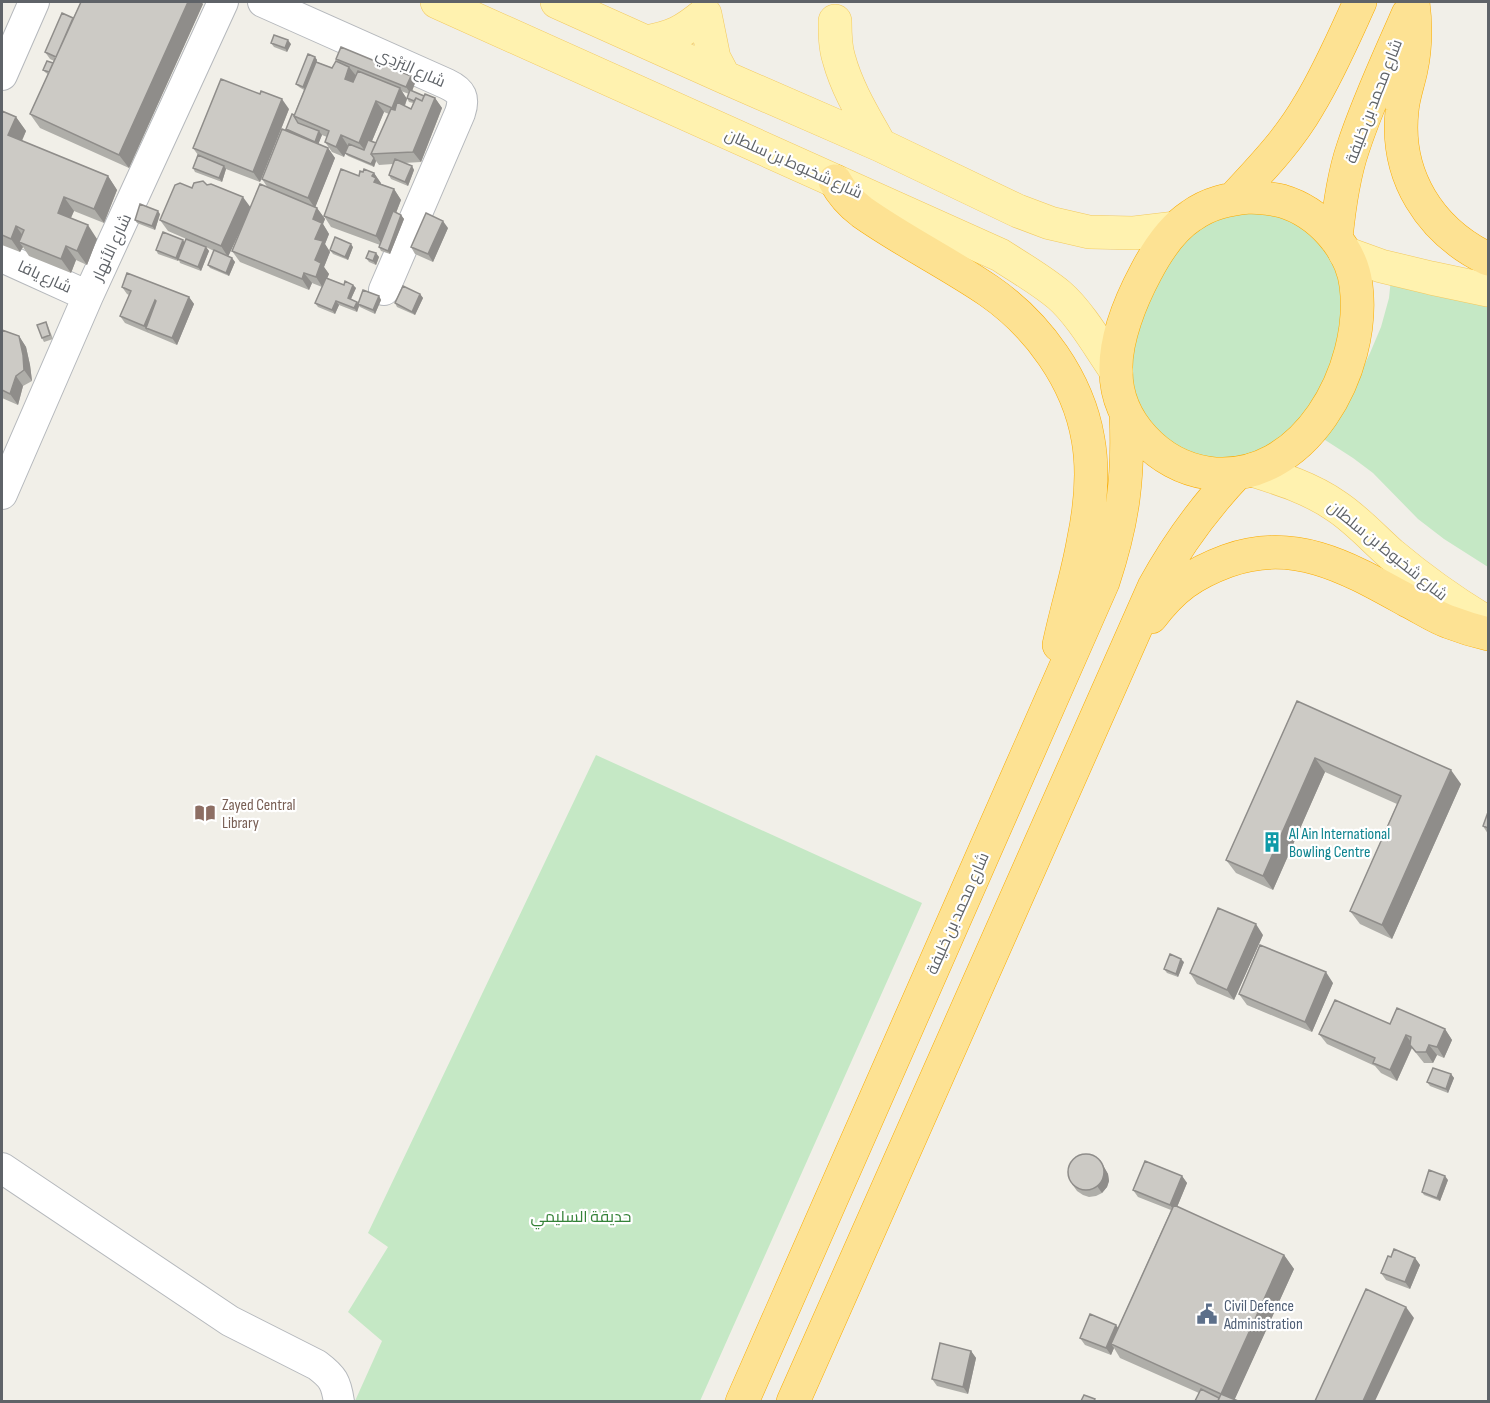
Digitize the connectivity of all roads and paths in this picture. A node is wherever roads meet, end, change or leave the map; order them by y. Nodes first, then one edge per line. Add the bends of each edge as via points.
1 (34, 2) edge
2 (223, 2) edge
3 (263, 2) edge
4 (437, 2) edge
5 (557, 2) edge
6 (1360, 2) edge
7 (1413, 2) edge
8 (835, 21) dead end
9 (646, 42) junction
10 (2, 75) edge
11 (724, 77) junction
12 (880, 146) junction
13 (835, 181) junction
14 (1234, 198) junction
15 (1176, 228) junction
16 (1340, 246) junction
17 (2, 257) edge
18 (1488, 260) edge
19 (384, 290) dead end
20 (1488, 290) edge
21 (88, 296) junction
22 (1116, 371) junction
23 (1126, 414) junction
24 (1245, 471) junction
25 (2, 494) edge
26 (1488, 623) edge
27 (1488, 634) edge
28 (1124, 652) junction
29 (1053, 695) junction
30 (2, 1168) edge
31 (339, 1401) edge
32 (742, 1401) edge
33 (793, 1401) edge

1 - 10 street
2 - 21 street, شارع الأنهار
3 - 19 street, شارع البَرْدِي via 456,88 462,95 460,113
4 - 13 main road, شارع شخبوط بن سلطان
5 - 9 main road
6 - 14 highway via 1308,107 1268,162
7 - 16 highway, شارع محمد بن خليفة via 1352,149 1342,190
7 - 18 highway via 1414,56 1401,127 1411,181 1441,227
8 - 12 main road via 838,57 845,77
9 - 11 main road
9 - 11 main road via 668,38 705,15 714,58
11 - 12 main road
12 - 15 main road via 1050,224 1089,232 1134,233
13 - 22 main road, شارع شخبوط بن سلطان via 1000,255 1030,274 1060,296
13 - 29 highway via 851,204 869,217 1011,308 1059,363 1079,404 1088,439 1089,498
14 - 15 highway via 1203,208
14 - 16 highway via 1267,198 1290,205 1312,216
15 - 22 highway via 1135,295 1122,332
16 - 20 main road via 1389,268
16 - 24 highway via 1352,268 1357,304 1354,340 1340,384 1319,419 1291,449 1266,465
17 - 21 street, شارع يافا
21 - 25 street, شارع الأنهار
22 - 23 highway
23 - 24 highway via 1143,438 1179,464 1208,472
23 - 29 highway, شارع محمد بن خليفة via 1127,471 1112,555
24 - 26 main road, شارع شخبوط بن سلطان via 1283,479 1337,506 1418,576
24 - 28 highway via 1199,515 1177,546
27 - 28 highway via 1448,622 1368,578 1322,560 1293,552 1265,552 1237,557 1189,578 1163,602
28 - 33 highway
29 - 32 highway, شارع محمد بن خليفة
30 - 31 street via 230,1321 317,1365 330,1375

